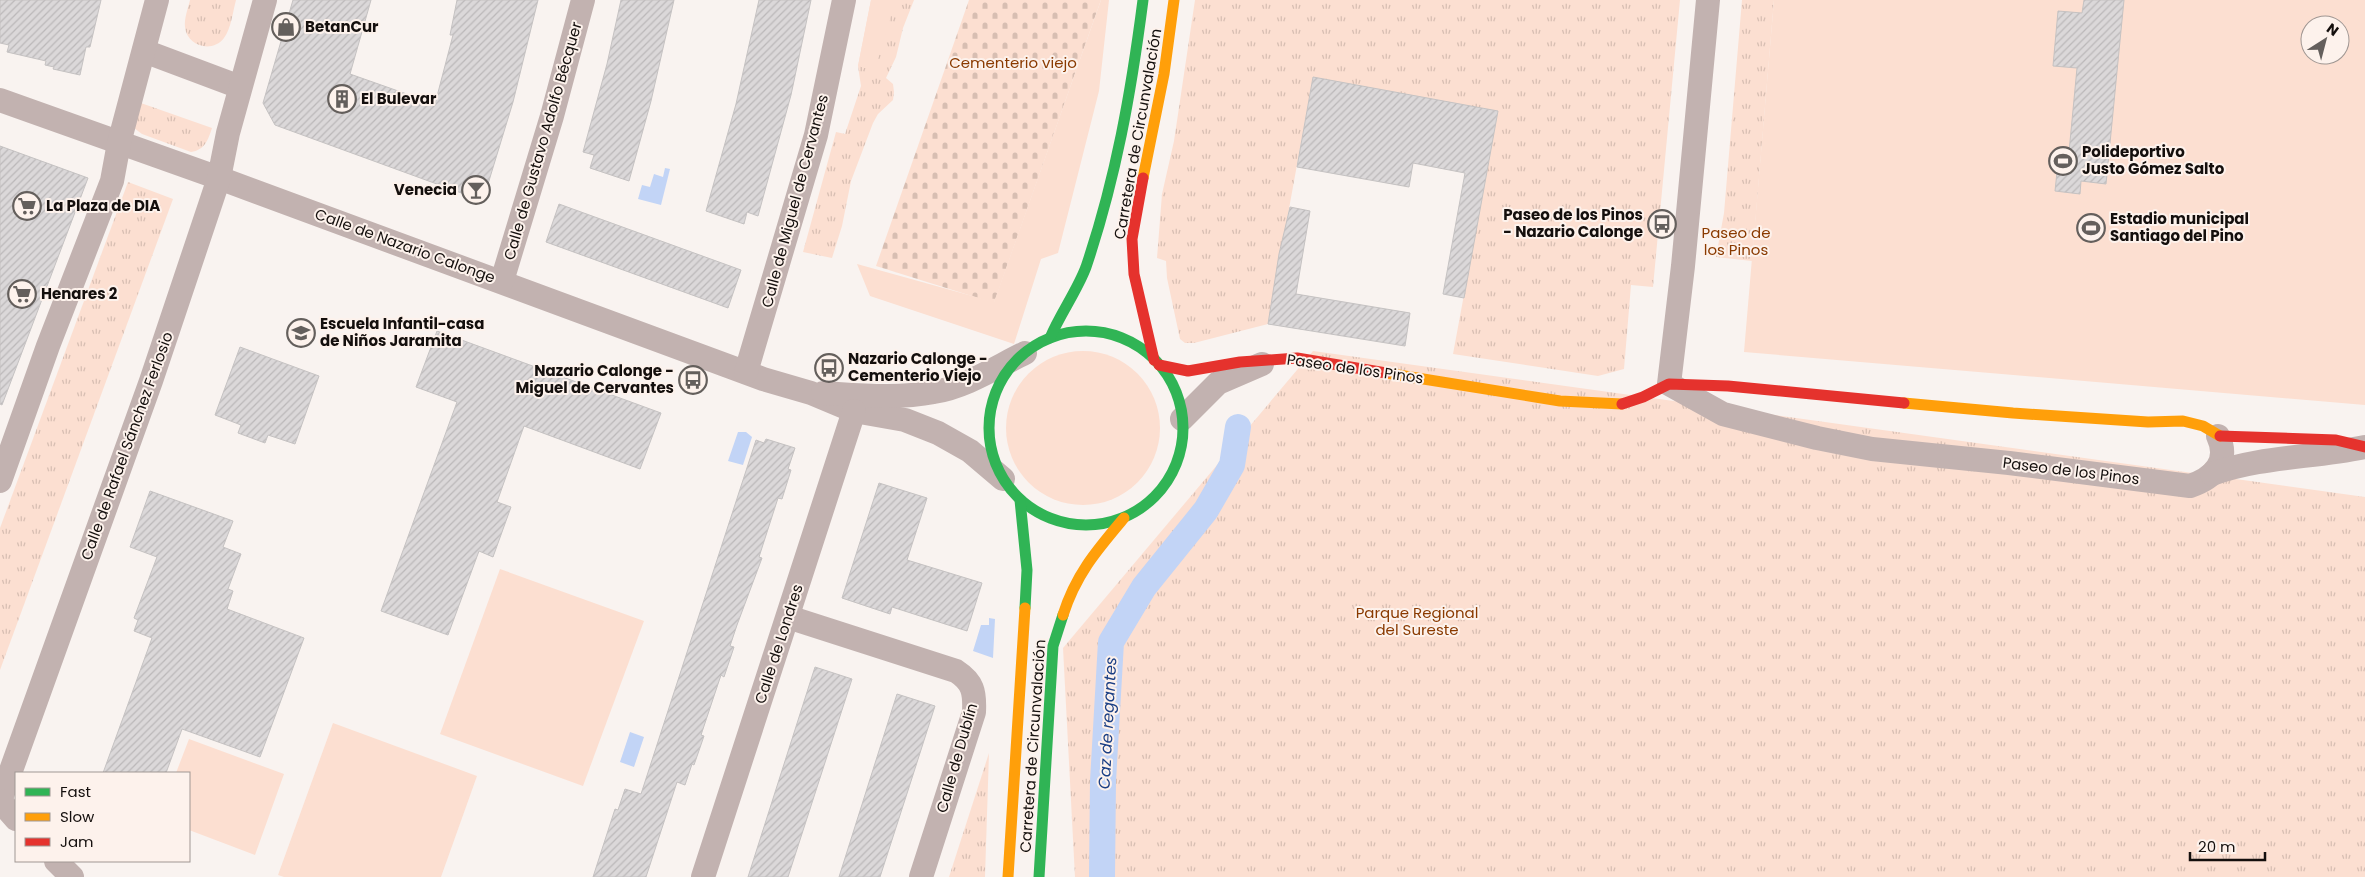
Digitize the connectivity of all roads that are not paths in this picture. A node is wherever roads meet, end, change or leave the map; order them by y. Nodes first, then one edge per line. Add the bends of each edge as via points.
1 (157, 0) edge
2 (265, 0) edge
3 (583, 0) edge
4 (844, 0) edge
5 (1143, 0) edge
6 (1174, 0) edge
7 (1708, 0) edge
8 (144, 51) junction
9 (240, 88) junction
10 (0, 100) edge
11 (119, 143) junction
12 (219, 178) junction
13 (502, 282) junction
14 (1050, 338) junction
15 (1025, 353) junction
16 (1274, 358) junction
17 (1157, 363) junction
18 (746, 372) junction
19 (1668, 384) junction
20 (811, 393) junction
21 (854, 411) junction
22 (1182, 419) junction
23 (2218, 436) junction
24 (2365, 447) edge
25 (2212, 474) junction
26 (1003, 479) junction
27 (0, 481) edge
28 (1020, 500) junction
29 (1124, 518) junction
30 (788, 617) junction
31 (0, 801) edge
32 (15, 818) edge
33 (57, 862) edge
34 (72, 877) edge
35 (704, 877) edge
36 (921, 877) edge
37 (1008, 877) edge
38 (1039, 877) edge

1 - 8 street
2 - 9 street, Calle de Rafael Sánchez Ferlosio
3 - 13 street, Calle de Gustavo Adolfo Bécquer
4 - 18 street, Calle de Miguel de Cervantes via 816,135
5 - 14 main road, Carretera de Circunvalación via 1134,75 1116,167 1085,270
6 - 17 main road, Carretera de Circunvalación via 1164,74 1132,239 1134,274
7 - 19 street via 1683,266
8 - 9 street
8 - 11 street
9 - 12 street, Calle de Rafael Sánchez Ferlosio
10 - 11 street, Calle de Nazario Calonge
11 - 12 street, Calle de Nazario Calonge
11 - 27 street via 112,181
12 - 13 street, Calle de Nazario Calonge
12 - 31 street, Calle de Rafael Sánchez Ferlosio via 151,381
13 - 18 street, Calle de Nazario Calonge
14 - 15 main road
14 - 17 main road via 1073,332 1097,332 1121,338 1142,349
15 - 20 street, Calle de Nazario Calonge via 935,392 908,395
15 - 26 main road via 1011,366 992,402 990,442 994,461
16 - 17 main road, Paseo de los Pinos via 1188,371
16 - 19 main road, Paseo de los Pinos via 1297,358 1560,401 1617,405 1643,397
16 - 22 street, Paseo de los Pinos via 1218,383
17 - 22 main road via 1171,382 1179,400
18 - 20 street, Calle de Nazario Calonge
19 - 23 main road, Paseo de los Pinos via 1728,386 2013,413 2148,422 2183,421 2203,426
19 - 25 street, Paseo de los Pinos via 1723,414 1872,449 2190,486 2203,482
20 - 21 street, Calle de Nazario Calonge
21 - 26 street, Calle de Nazario Calonge via 905,420 938,432 970,451
21 - 30 street, Calle de Londres
22 - 29 main road via 1178,459 1169,478 1142,508
23 - 24 main road, Paseo de los Pinos via 2336,440
23 - 25 street via 2223,446 2222,459
24 - 25 street, Paseo de los Pinos via 2334,454 2253,462
26 - 28 main road
28 - 29 main road via 1043,515 1070,524 1097,524
28 - 37 main road, Carretera de Circunvalación via 1027,570
29 - 38 main road, Carretera de Circunvalación via 1092,555 1077,579 1053,646
30 - 35 street, Calle de Londres
30 - 36 street, Calle de Dublín via 956,671 967,679 974,696 974,712
31 - 32 street
33 - 34 street

